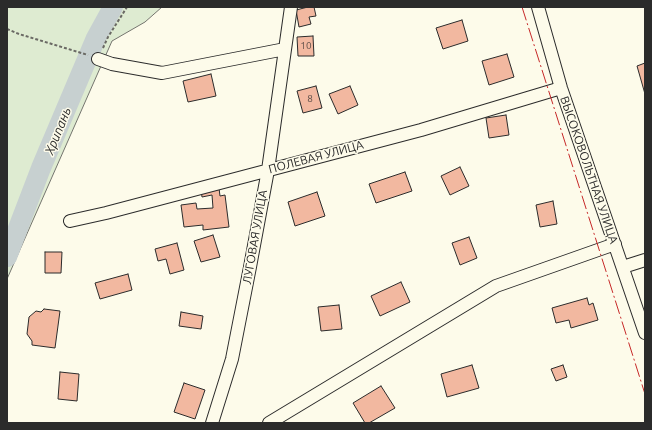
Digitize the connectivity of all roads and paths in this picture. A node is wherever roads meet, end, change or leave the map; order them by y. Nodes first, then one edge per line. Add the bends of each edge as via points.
1 (127, 7) edge
2 (291, 7) edge
3 (538, 7) edge
4 (7, 29) edge
5 (285, 49) junction
6 (98, 59) junction
7 (561, 88) junction
8 (268, 170) junction
9 (70, 221) dead end
10 (615, 244) junction
11 (645, 260) edge
12 (623, 268) junction
13 (645, 333) edge
14 (212, 423) edge
15 (269, 423) edge

1 - 6 path
2 - 5 street, ЛУГОВАЯ УЛИЦА
3 - 7 street, ВЫСОКОВОЛЬТНАЯ УЛИЦА
4 - 6 path
5 - 6 street via 162,73
5 - 8 street, ЛУГОВАЯ УЛИЦА
7 - 8 street, ПОЛЕВАЯ УЛИЦА via 421,130
7 - 10 street, ВЫСОКОВОЛЬТНАЯ УЛИЦА
8 - 9 street, ПОЛЕВАЯ УЛИЦА
8 - 14 street, ЛУГОВАЯ УЛИЦА via 232,359
10 - 12 street, ВЫСОКОВОЛЬТНАЯ УЛИЦА
10 - 15 street via 496,286
11 - 12 street
12 - 13 street, ВЫСОКОВОЛЬТНАЯ УЛИЦА

